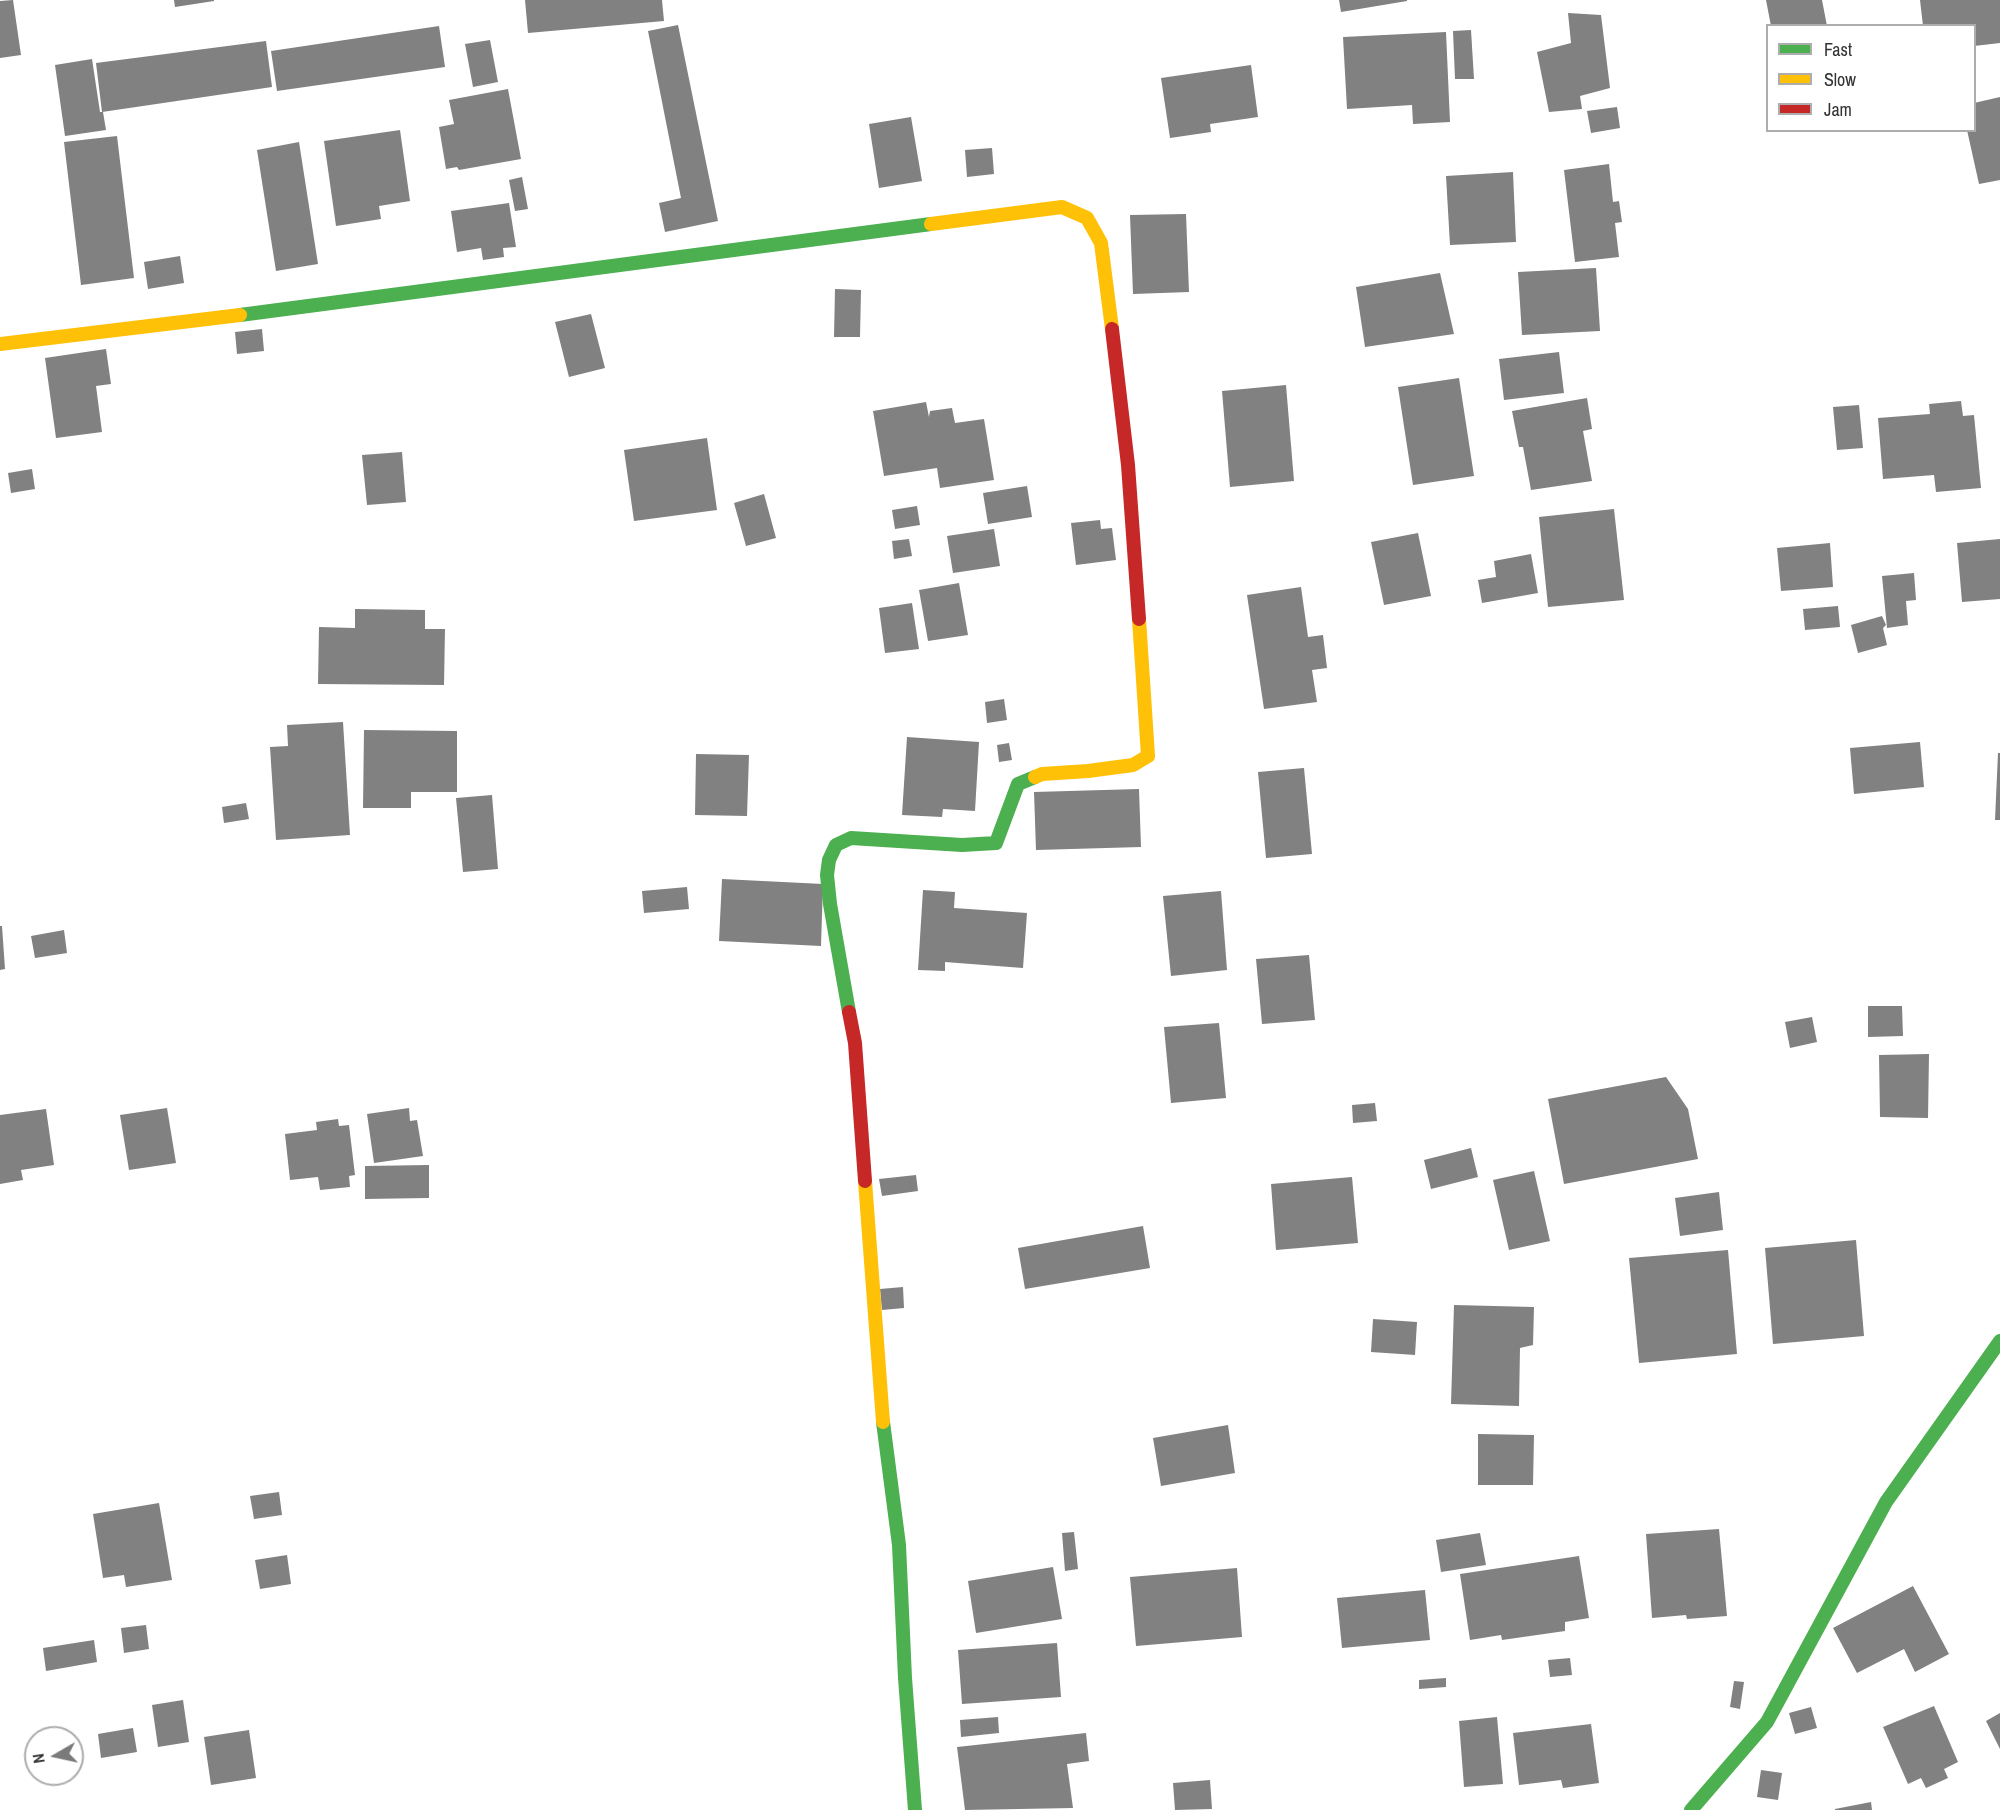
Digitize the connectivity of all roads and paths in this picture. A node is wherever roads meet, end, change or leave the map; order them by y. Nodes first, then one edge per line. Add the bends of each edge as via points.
1 (0, 344) edge
2 (2000, 1341) edge
3 (915, 1810) edge
4 (1691, 1810) edge

1 - 3 street via 1062,207 1087,218 1101,243 1128,465 1148,756 1133,765 1042,774 1018,784 996,843 962,845 850,838 836,845 827,875 855,1043 881,1403 899,1545
2 - 4 street via 1886,1502 1767,1722

